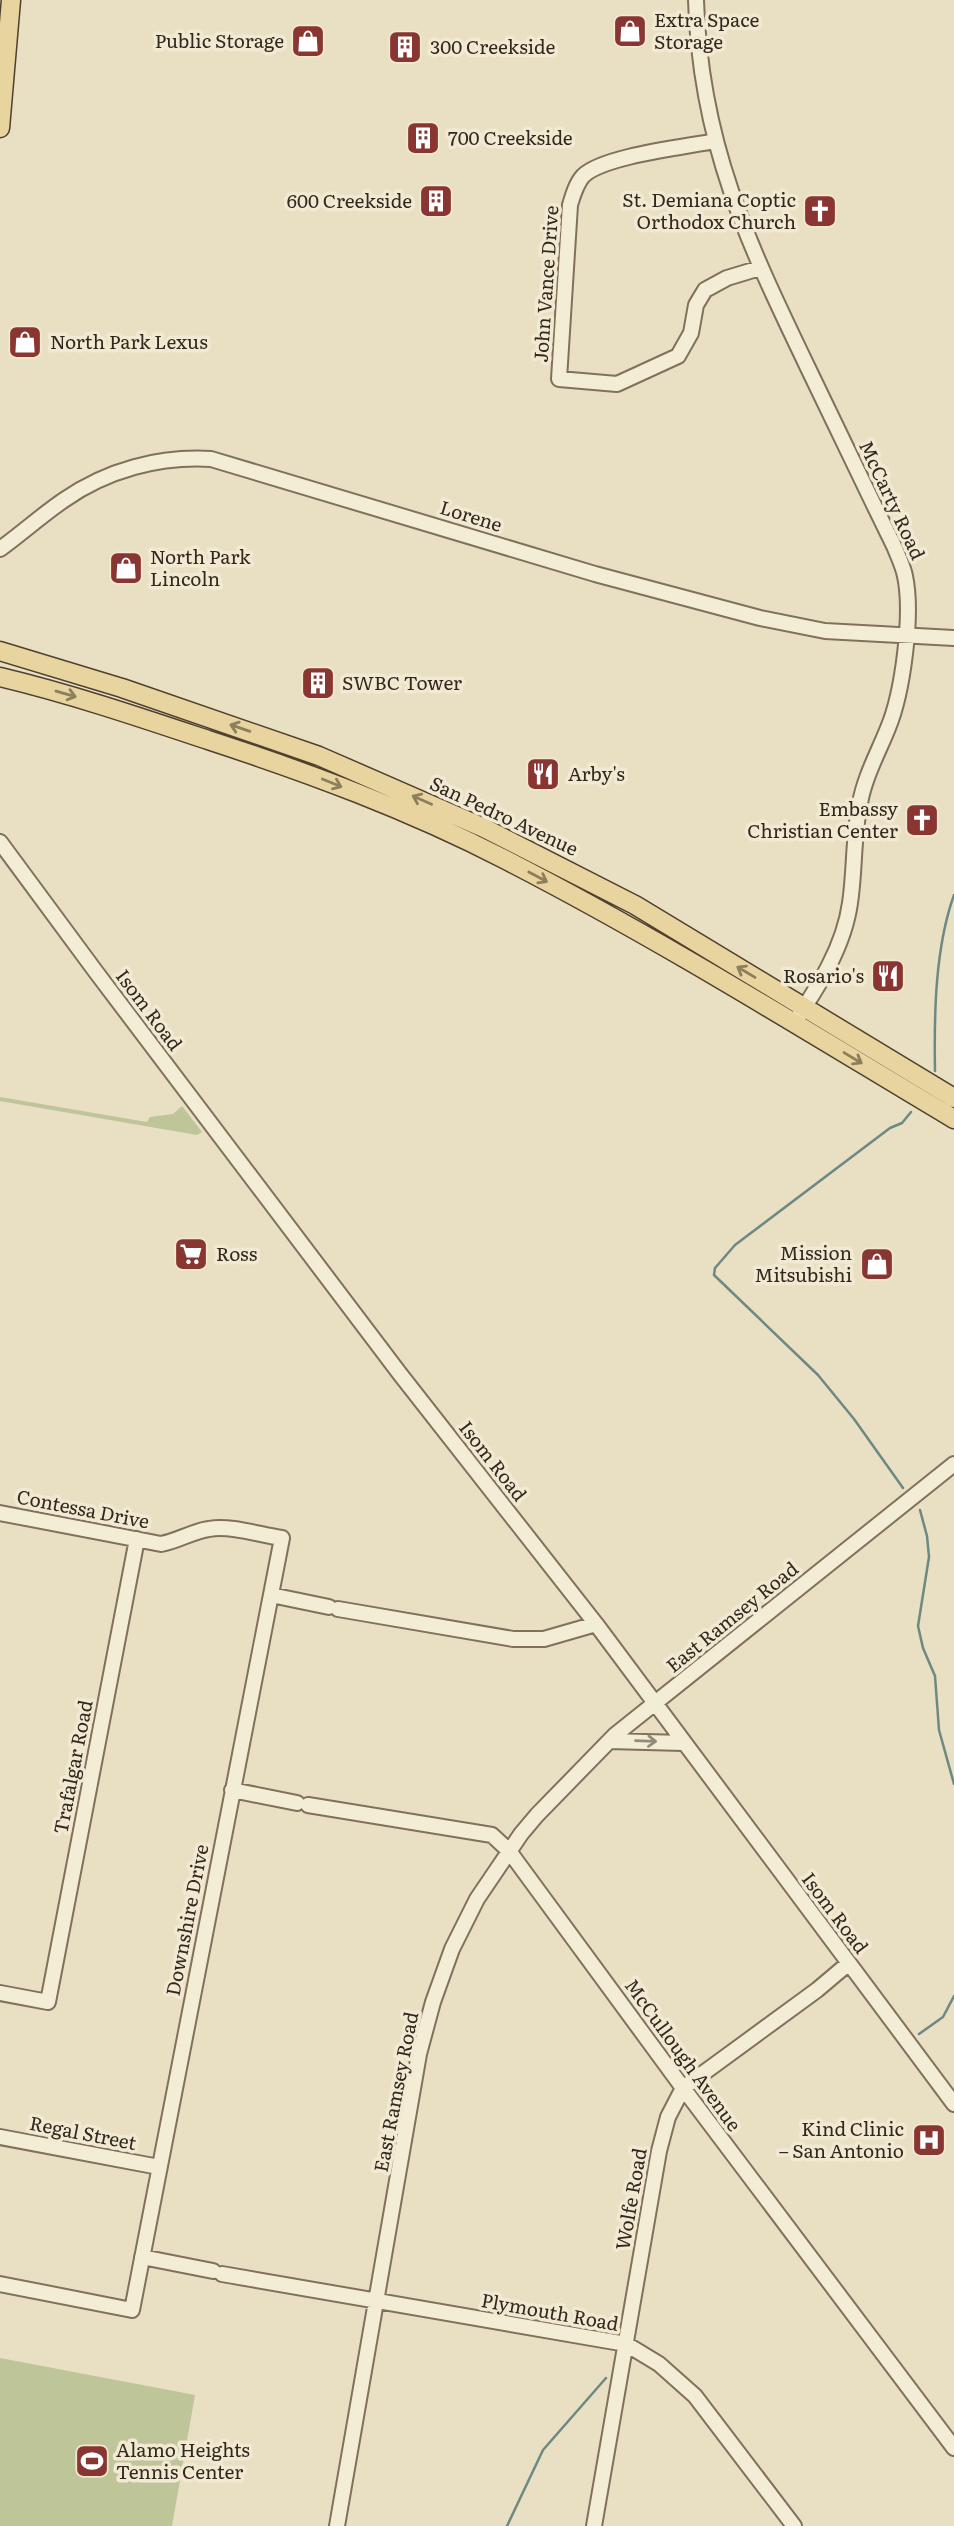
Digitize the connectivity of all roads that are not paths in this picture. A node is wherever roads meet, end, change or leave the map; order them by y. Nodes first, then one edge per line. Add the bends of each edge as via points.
1 (11, 0) edge
2 (696, 0) edge
3 (0, 128) edge
4 (715, 141) junction
5 (760, 268) junction
6 (0, 549) edge
7 (906, 635) junction
8 (954, 638) edge
9 (0, 652) edge
10 (0, 677) edge
11 (275, 740) junction
12 (305, 751) junction
13 (268, 759) junction
14 (298, 770) junction
15 (0, 842) edge
16 (804, 1007) junction
17 (794, 1023) junction
18 (954, 1098) edge
19 (954, 1119) edge
20 (954, 1464) edge
21 (0, 1513) edge
22 (282, 1538) joint
23 (137, 1539) junction
24 (271, 1595) junction
25 (596, 1625) junction
26 (654, 1703) junction
27 (609, 1741) junction
28 (683, 1742) junction
29 (232, 1790) junction
30 (509, 1851) junction
31 (849, 1963) junction
32 (0, 1993) edge
33 (683, 2088) junction
34 (954, 2104) edge
35 (0, 2137) edge
36 (159, 2167) junction
37 (142, 2257) junction
38 (0, 2284) edge
39 (376, 2301) junction
40 (626, 2344) junction
41 (954, 2448) edge
42 (337, 2526) edge
43 (594, 2526) edge
44 (794, 2526) edge

1 - 3 main road
2 - 4 street, McCarty Road via 701,75
4 - 5 street, McCarty Road
4 - 5 street, John Vance Drive via 597,166 583,176 570,205 559,379 617,384 678,356 705,290
5 - 7 street, McCarty Road via 900,560 907,590
6 - 7 street, Lorene via 62,501 106,476 168,459 211,459 595,574 760,618 825,631
7 - 8 street, Lorene
7 - 16 street, McCarty Road via 895,708 859,804 846,925
11 -> 9 main road, San Pedro Avenue
10 -> 13 main road, San Pedro Avenue via 111,707
11 - 12 main road, San Pedro Avenue
11 - 13 main road
12 - 14 main road
16 -> 12 main road, San Pedro Avenue via 586,878 425,801
13 - 14 main road, San Pedro Avenue
14 -> 17 main road, San Pedro Avenue via 417,817 501,857 623,921
15 - 25 street, Isom Road
16 - 17 street, McCarty Road
16 - 18 main road, San Pedro Avenue
17 -> 19 main road, San Pedro Avenue
20 - 26 street, East Ramsey Road
21 - 23 street, Contessa Drive
22 - 23 street, Contessa Drive via 209,1529 161,1544
22 - 24 street, Downshire Drive
23 - 32 street, Trafalgar Road via 48,2002
24 - 25 street via 518,1640 544,1639
24 - 29 street, Downshire Drive
25 - 26 street, Isom Road
26 - 27 street, East Ramsey Road
26 - 28 street, Isom Road
27 -> 28 street
27 - 30 street, East Ramsey Road
28 - 31 street, Isom Road
29 - 30 street, McCullough Avenue via 492,1835
29 - 36 street, Downshire Drive
30 - 33 street, McCullough Avenue
30 - 39 street, East Ramsey Road via 477,1899 433,2002 417,2067
31 - 33 street, Wolfe Road
31 - 34 street, Isom Road
33 - 40 street, Wolfe Road via 662,2136
33 - 41 street, McCullough Avenue
35 - 36 street, Regal Street
36 - 37 street, Downshire Drive
37 - 38 street, Downshire Drive via 132,2310
37 - 39 street, Plymouth Road
39 - 40 street, Plymouth Road
39 - 42 street, East Ramsey Road
40 - 43 street, Wolfe Road
40 - 44 street, Plymouth Road via 659,2364 693,2394

